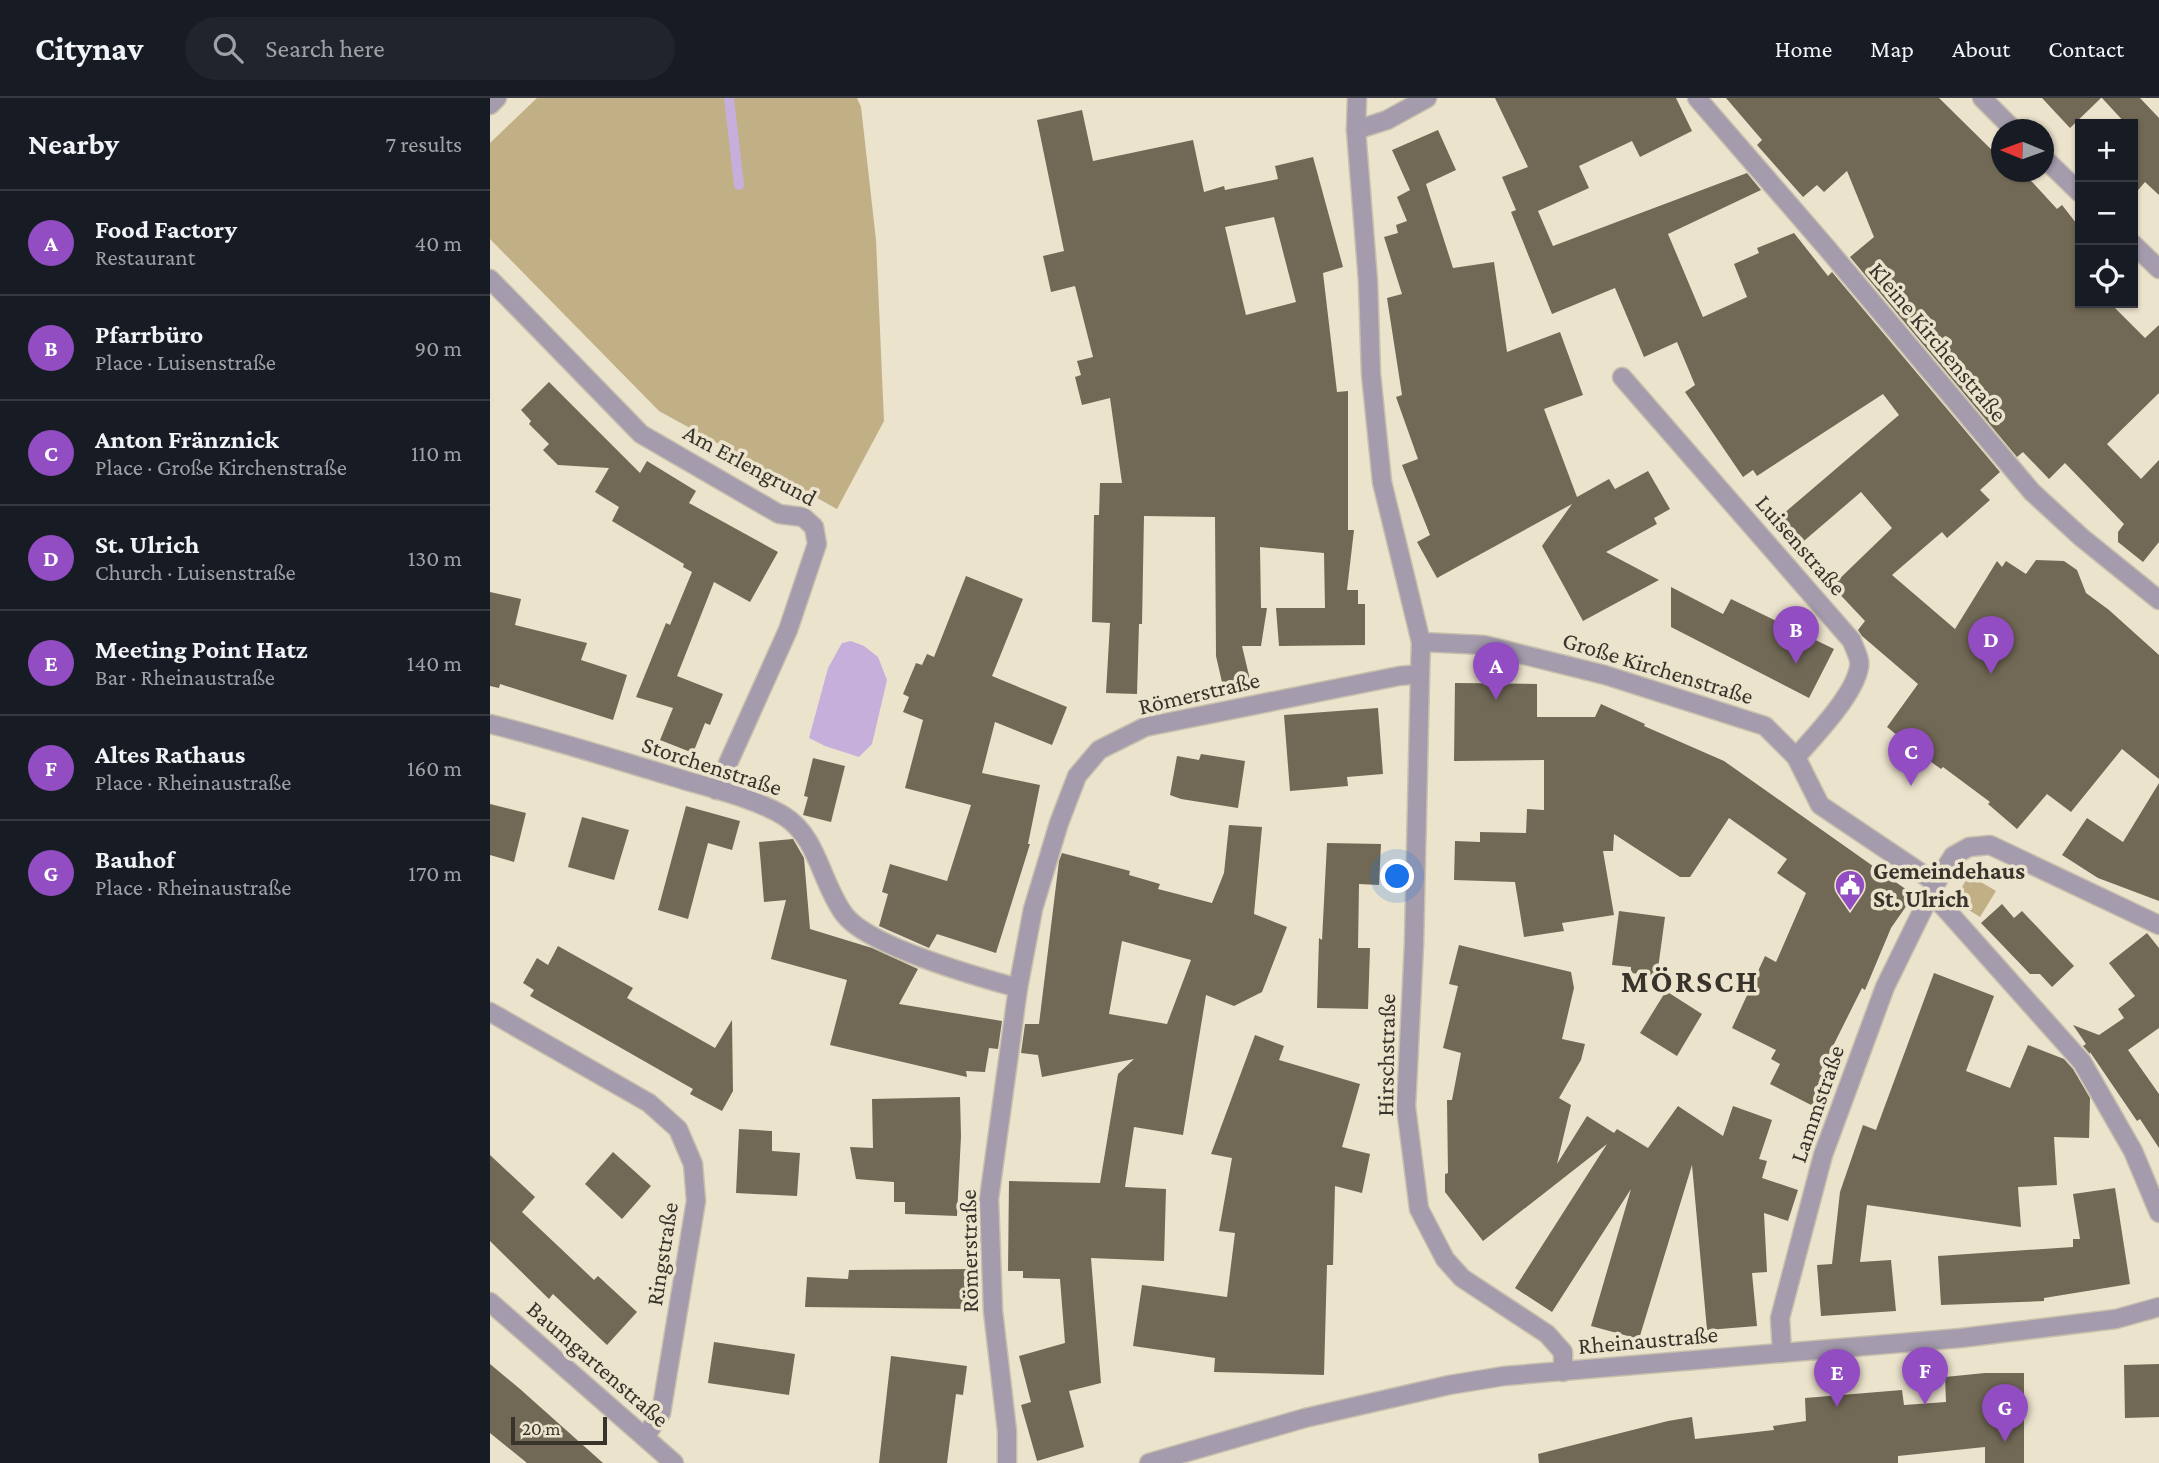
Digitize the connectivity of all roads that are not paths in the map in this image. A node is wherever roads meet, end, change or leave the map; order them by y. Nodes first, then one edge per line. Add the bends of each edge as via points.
1 (497, 98) edge
2 (1357, 98) edge
3 (1427, 98) edge
4 (1697, 98) edge
5 (1982, 98) edge
6 (490, 104) edge
7 (2003, 119) edge
8 (1356, 130) junction
9 (2054, 168) edge
10 (2075, 188) edge
11 (2134, 245) edge
12 (2159, 269) edge
13 (490, 279) edge
14 (1622, 377) dead end
15 (2159, 600) edge
16 (1421, 642) junction
17 (1420, 674) junction
18 (490, 724) edge
19 (1796, 757) junction
20 (716, 790) junction
21 (1933, 890) junction
22 (2159, 925) edge
23 (1018, 988) junction
24 (490, 1012) edge
25 (2159, 1213) edge
26 (490, 1302) edge
27 (2159, 1307) edge
28 (1782, 1353) junction
29 (1563, 1372) junction
30 (645, 1437) junction
31 (674, 1463) edge
32 (1007, 1463) edge
33 (1149, 1463) edge

1 - 6 street
2 - 8 street
3 - 8 street via 1387,120
4 - 15 street, Kleine Kirchenstraße via 2032,492
5 - 7 street
8 - 16 street via 1382,482
9 - 10 street
11 - 12 street
13 - 20 street, Am Erlengrund via 641,434 779,514 803,517 814,527 817,544 788,630
14 - 19 street, Luisenstraße via 1852,640 1860,665 1853,685
16 - 17 street
16 - 19 street, Große Kirchenstraße via 1484,645 1605,675 1765,726
17 - 23 street, Römerstraße via 1145,727 1099,751 1077,776 1059,823 1033,909
17 - 29 street, Hirschstraße via 1406,1107 1419,1209 1445,1259 1462,1278 1547,1334 1563,1352
18 - 20 street, Storchenstraße
19 - 21 street, Große Kirchenstraße via 1821,805
20 - 23 street, Storchenstraße via 765,807 798,826 845,916 859,928 959,972
21 - 22 street via 1953,856 1969,847 1990,845
21 - 25 street via 2082,1062 2133,1151
21 - 28 street, Lammstraße via 1885,987 1823,1155 1780,1318
23 - 32 street, Römerstraße via 989,1199 993,1311
24 - 30 street, Ringstraße via 649,1103 678,1129 693,1164 696,1201 661,1413
26 - 30 street, Baumgartenstraße
27 - 28 street, Rheinaustraße via 2064,1326
28 - 29 street, Rheinaustraße
29 - 33 street, Rheinaustraße via 1504,1376 1400,1395
30 - 31 street, Baumgartenstraße

